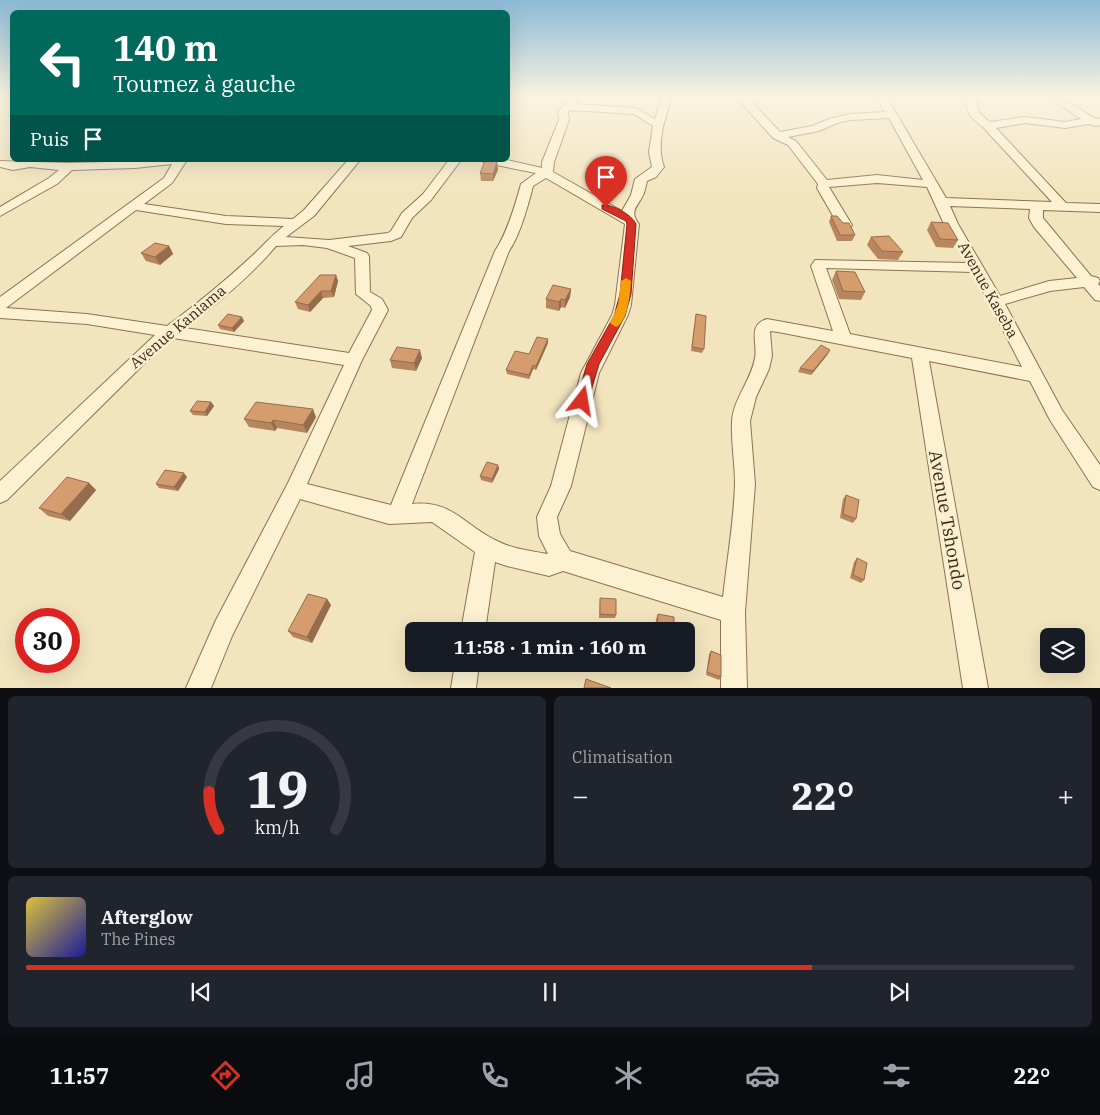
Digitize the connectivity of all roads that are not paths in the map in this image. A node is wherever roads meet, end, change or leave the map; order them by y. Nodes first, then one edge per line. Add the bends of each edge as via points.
1 (561, 128) edge
2 (658, 128) edge
3 (770, 128) edge
4 (817, 128) edge
5 (899, 128) edge
6 (990, 128) edge
7 (777, 136) junction
8 (162, 162) edge
9 (179, 162) edge
10 (352, 162) edge
11 (453, 162) edge
12 (498, 162) edge
13 (0, 164) edge
14 (69, 167) junction
15 (546, 173) junction
16 (824, 184) junction
17 (931, 184) junction
18 (942, 202) junction
19 (133, 206) junction
20 (1037, 206) junction
21 (1062, 206) junction
22 (1100, 208) edge
23 (0, 212) edge
24 (630, 220) junction
25 (296, 223) junction
26 (845, 225) edge
27 (374, 240) junction
28 (272, 242) junction
29 (329, 244) junction
30 (362, 256) junction
31 (978, 268) junction
32 (1093, 281) edge
33 (1100, 296) edge
34 (996, 302) junction
35 (0, 305) edge
36 (0, 313) edge
37 (169, 331) junction
38 (842, 338) junction
39 (918, 353) junction
40 (354, 360) junction
41 (1035, 376) junction
42 (1100, 481) edge
43 (295, 488) junction
44 (0, 494) edge
45 (397, 515) junction
46 (487, 547) junction
47 (563, 560) junction
48 (733, 612) junction
49 (474, 622) edge
50 (466, 672) edge
51 (198, 688) edge
52 (463, 688) edge
53 (734, 688) edge
54 (976, 688) edge

1 - 15 street
2 - 24 street via 654,158 658,167 641,179 637,195 628,208
3 - 7 street
4 - 7 street
5 - 17 street, Avenue Kaseba
6 - 21 street
7 - 16 street via 792,143
8 - 14 street
9 - 19 street via 168,180
10 - 25 street, Avenue Kaniama via 309,213
11 - 27 street via 427,197 406,216 396,234
12 - 15 street
13 - 14 street
14 - 23 street via 53,181
15 - 24 street
15 - 45 street via 526,187 511,238 502,251
16 - 17 street via 877,179
16 - 26 street via 823,188
17 - 18 street, Avenue Kaseba
18 - 20 street
18 - 31 street, Avenue Kaseba via 951,224
19 - 25 street via 226,220
19 - 35 street
20 - 21 street
20 - 32 street via 1036,218 1040,227
21 - 22 street
24 - 47 street via 620,316 590,372 561,486 547,517 550,536
25 - 28 street, Avenue Kaniama
27 - 29 street
27 - 30 street
28 - 29 street
28 - 37 street, Avenue Kaniama via 207,304
29 - 30 street
30 - 40 street via 363,294 376,302 380,310
31 - 34 street, Avenue Kaseba
31 - 38 street via 820,263 818,266
32 - 33 street
32 - 34 street via 1049,286
34 - 41 street, Avenue Kaseba
36 - 37 street via 87,319
37 - 40 street
37 - 44 street, Avenue Kaniama
38 - 39 street
38 - 48 street via 778,326 767,325 762,330 764,356 761,369 747,397 741,421 745,484
39 - 41 street
39 - 54 street, Avenue Tshondo
40 - 43 street
41 - 42 street, Avenue Kaseba via 1056,415
43 - 45 street
43 - 51 street via 224,628
45 - 46 street via 436,513
46 - 47 street via 507,556 548,565
46 - 49 street
47 - 48 street
48 - 53 street
50 - 52 street

